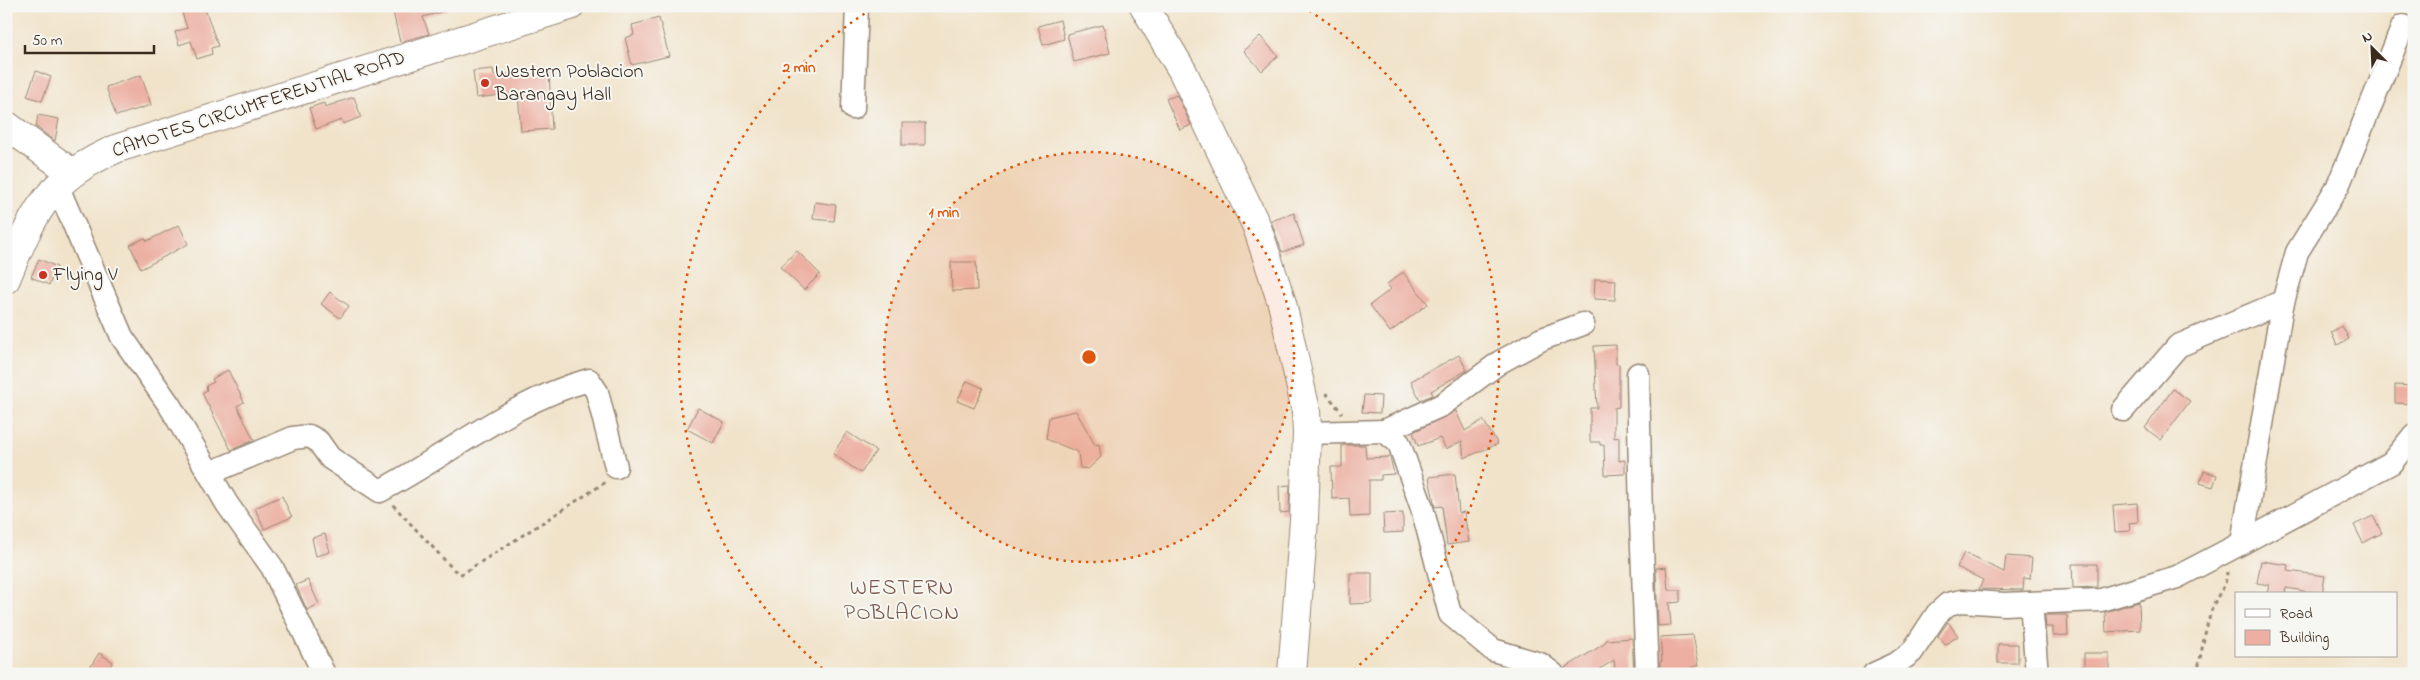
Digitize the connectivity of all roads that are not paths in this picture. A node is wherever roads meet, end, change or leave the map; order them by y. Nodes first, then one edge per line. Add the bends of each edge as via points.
1 (570, 6) edge
2 (857, 6) edge
3 (1144, 6) edge
4 (2403, 26) dead end
5 (853, 108) dead end
6 (6, 125) edge
7 (64, 178) junction
8 (6, 279) edge
9 (2282, 306) junction
10 (1584, 324) dead end
11 (1638, 374) dead end
12 (2124, 410) dead end
13 (1384, 431) junction
14 (1307, 433) junction
15 (2414, 434) edge
16 (616, 467) road end
17 (210, 472) junction
18 (2236, 546) junction
19 (2031, 602) junction
20 (324, 674) edge
21 (1292, 674) edge
22 (1553, 674) edge
23 (1647, 674) edge
24 (1874, 674) edge
25 (2037, 674) edge

1 - 7 main road, CAMOTES CIRCUMFERENTIAL ROAD via 118,148 94,158
2 - 5 street
3 - 14 main road via 1183,72 1256,227 1282,303 1306,411
4 - 9 street via 2338,186 2297,252
6 - 7 main road
7 - 8 main road, CAMOTES CIRCUMFERENTIAL ROAD via 41,206
7 - 17 street via 122,337 170,406
9 - 12 street via 2277,304 2178,346
9 - 18 street
10 - 13 street via 1542,339 1500,362 1442,405
11 - 23 street
13 - 14 street
13 - 22 street via 1399,443 1422,508 1450,614 1493,650 1540,664
14 - 21 main road
15 - 18 street via 2391,463
16 - 17 street via 597,392 589,380 559,388 524,404 380,492 330,458 318,441 309,436 293,438
17 - 20 street via 227,504 272,567
18 - 19 street via 2177,577 2100,600
19 - 24 street via 1962,601 1948,604 1937,614 1912,652
19 - 25 street

